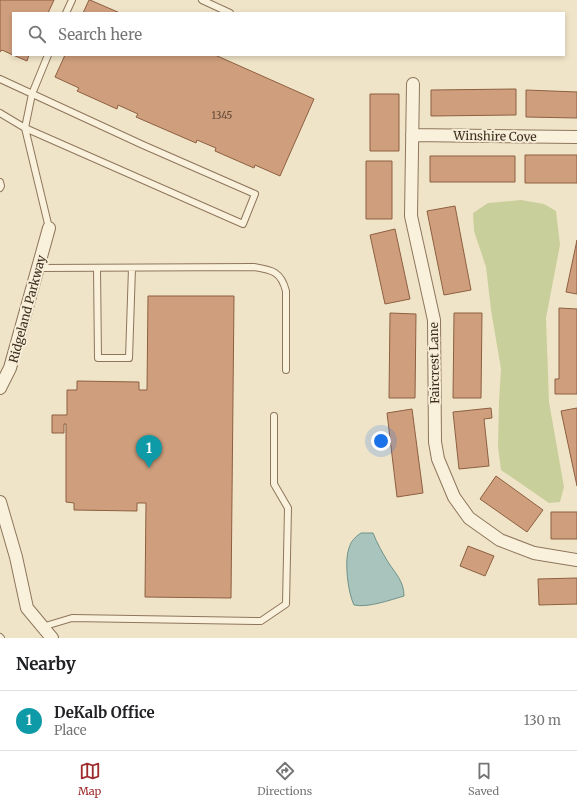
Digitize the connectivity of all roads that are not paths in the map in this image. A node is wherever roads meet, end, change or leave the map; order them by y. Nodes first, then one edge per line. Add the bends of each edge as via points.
1 (72, 0) edge
2 (202, 0) edge
3 (66, 12) edge
4 (228, 12) edge
5 (48, 56) edge
6 (0, 79) edge
7 (413, 84) dead end
8 (32, 94) junction
9 (0, 113) edge
10 (25, 128) junction
11 (412, 135) junction
12 (577, 137) edge
13 (0, 182) edge
14 (0, 188) edge
15 (48, 228) joint
16 (38, 268) junction
17 (97, 268) junction
18 (132, 268) junction
19 (286, 370) dead end
20 (0, 388) edge
21 (274, 416) dead end
22 (0, 502) edge
23 (577, 560) edge
24 (42, 627) junction
25 (52, 638) edge

1 - 3 lane
2 - 4 lane
5 - 8 lane
6 - 8 lane
7 - 11 street, Faircrest Lane
8 - 10 lane
8 - 10 lane via 143,146 255,194 243,224
9 - 10 lane
10 - 15 lane
11 - 12 street, Winshire Cove
11 - 23 street, Faircrest Lane via 411,216 434,320 435,442 444,476 454,497 469,518 500,540 534,553
13 - 14 lane
15 - 16 street, Ridgeland Parkway
16 - 17 lane
16 - 20 street, Ridgeland Parkway via 10,368
17 - 18 lane
17 - 18 lane via 98,358 130,358
18 - 19 lane via 254,267 276,273 283,281 286,291
21 - 24 lane via 274,484 288,508 286,604 260,621 72,618
22 - 24 street via 27,608
24 - 25 street

